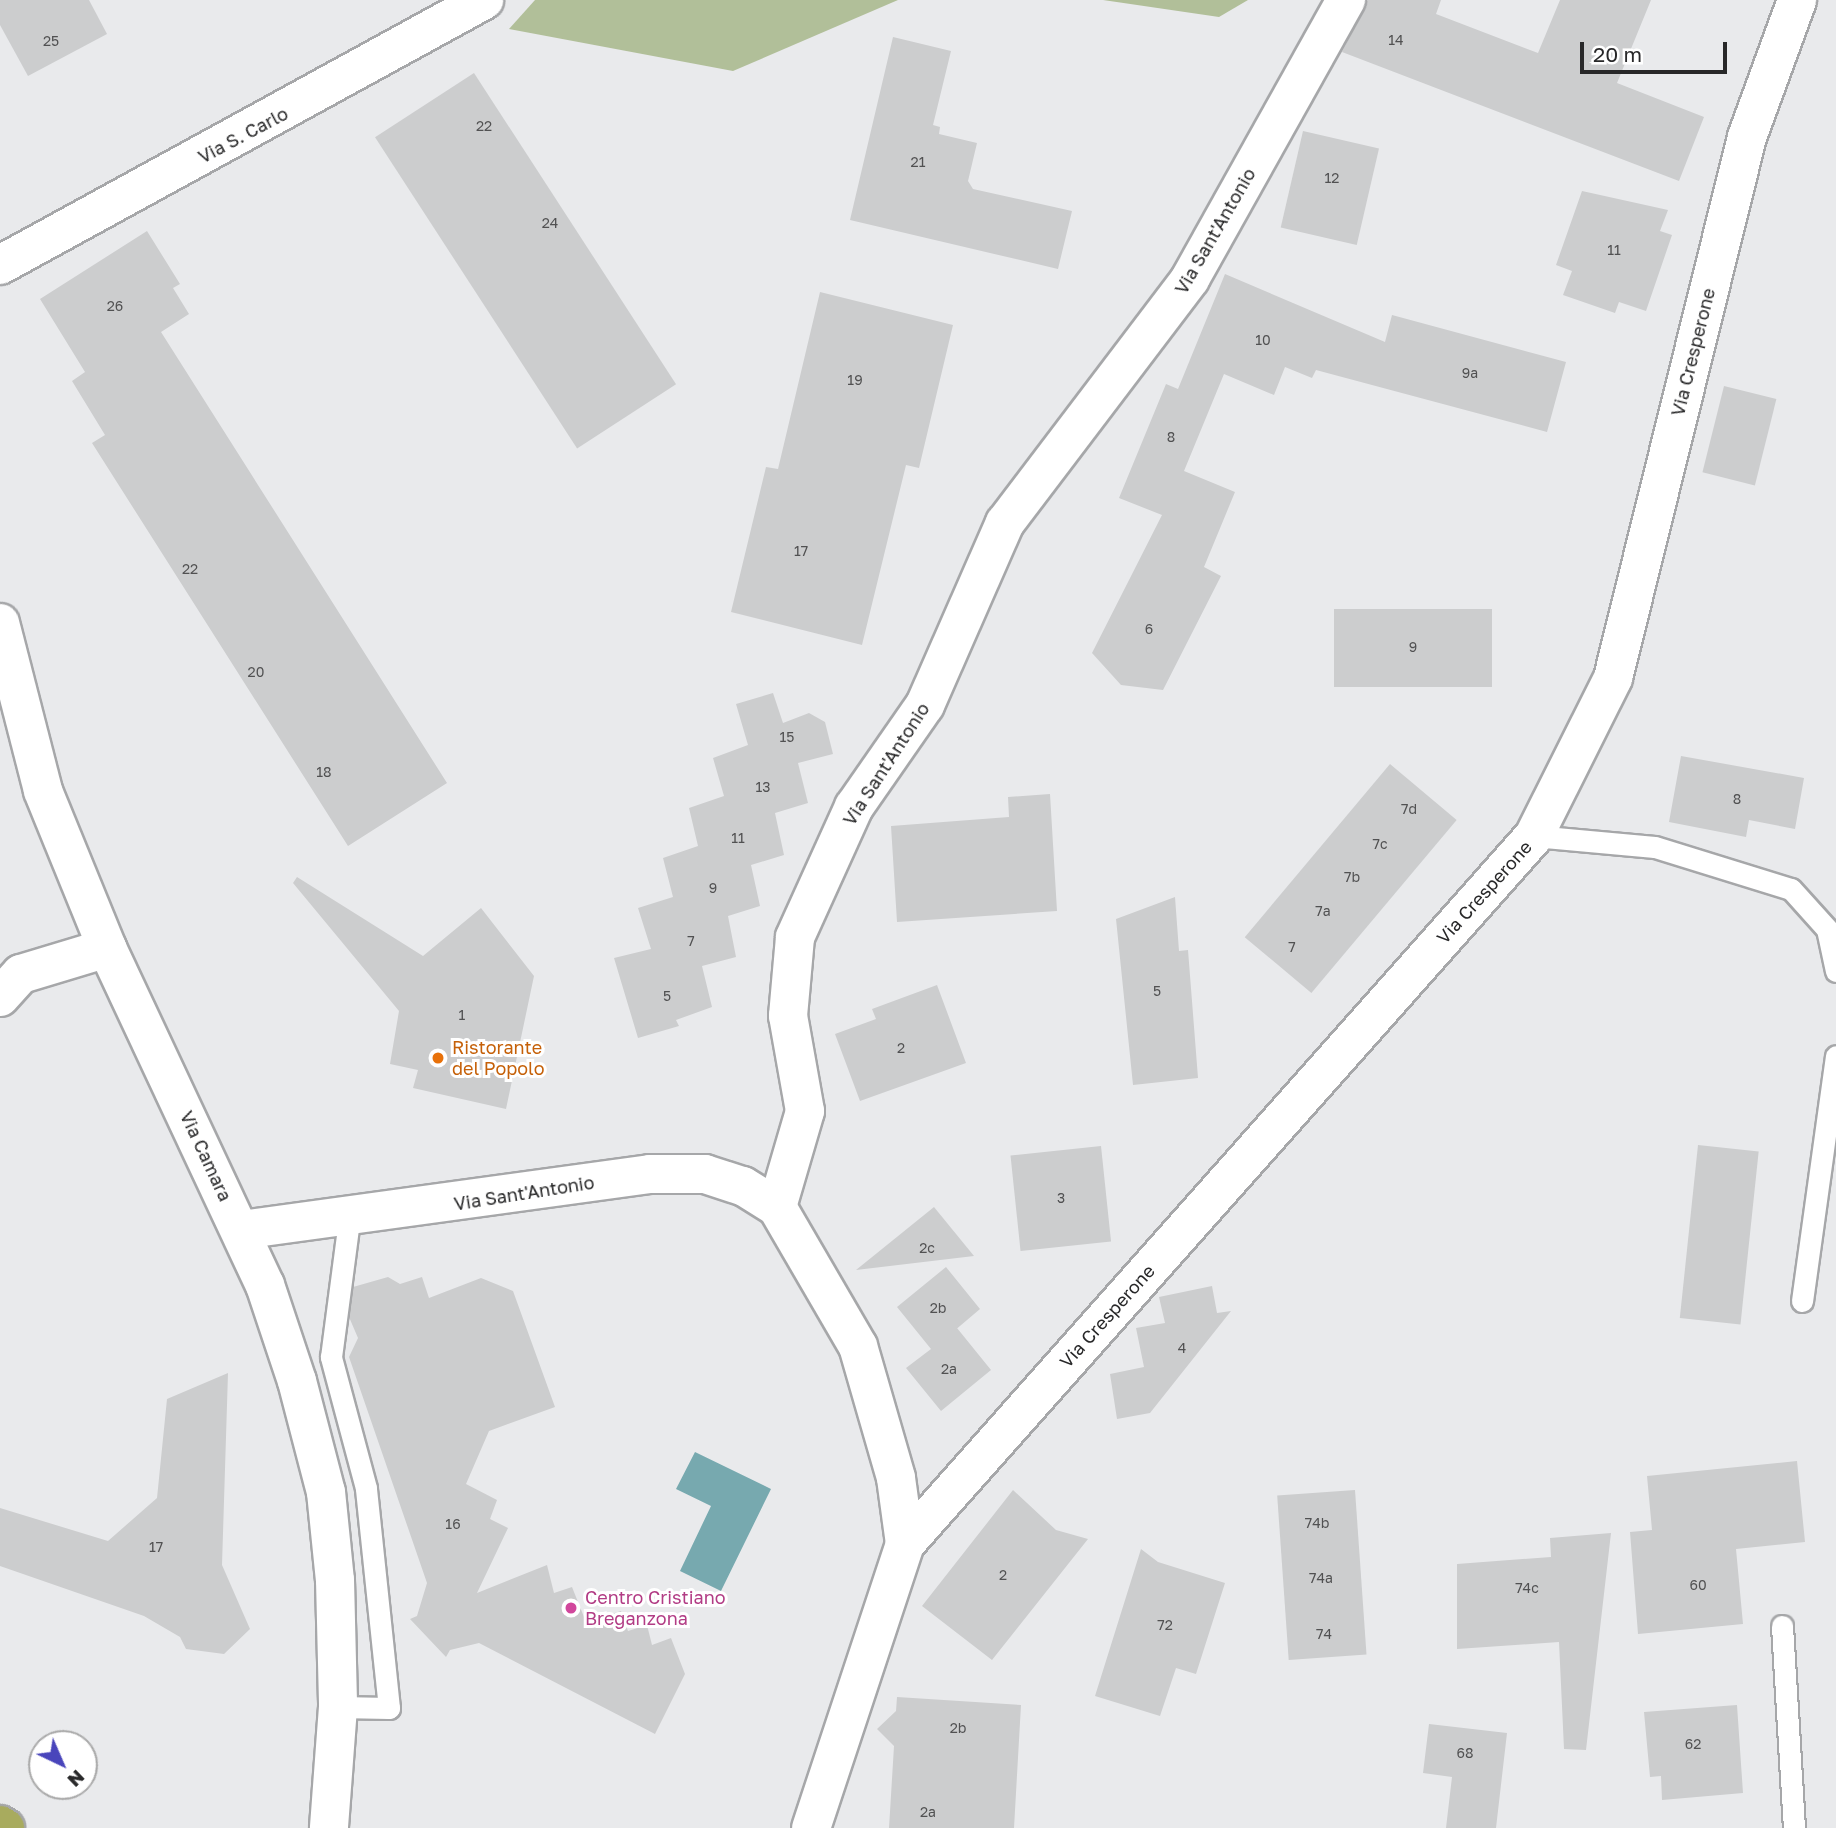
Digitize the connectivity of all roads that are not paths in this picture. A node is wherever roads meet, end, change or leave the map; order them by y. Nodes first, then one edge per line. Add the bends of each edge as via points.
1 (484, 0) edge
2 (1346, 0) edge
3 (1797, 0) edge
4 (0, 265) edge
5 (0, 623) edge
6 (1534, 836) junction
7 (107, 948) junction
8 (1836, 971) edge
9 (0, 997) edge
10 (1836, 1056) edge
11 (777, 1207) junction
12 (349, 1220) junction
13 (241, 1230) junction
14 (1802, 1301) dead end
15 (905, 1544) junction
16 (1782, 1626) dead end
17 (338, 1707) junction
18 (0, 1825) edge
19 (5, 1828) edge
20 (308, 1828) edge
21 (329, 1828) edge
22 (811, 1828) edge
23 (1794, 1828) edge

1 - 4 street, Via S. Carlo
2 - 11 street, Via Sant'Antonio via 1190,279 1005,523 925,705 854,807 795,937 788,1016 806,1111
3 - 6 street, Via Cresperone via 1747,137 1613,678
5 - 7 street, Via Camara via 43,791
6 - 8 lane via 1655,847 1791,889 1827,929
6 - 15 street, Via Cresperone
7 - 9 street via 21,974
7 - 13 street, Via Camara
10 - 14 lane
11 - 12 street, Via Sant'Antonio via 743,1186 705,1174 650,1174
11 - 15 street, Via Cresperone via 858,1346 890,1451
12 - 13 street, Via Sant'Antonio
12 - 17 lane via 335,1289 331,1357 366,1488 389,1708
13 - 17 street, Via Camara via 298,1381 326,1492
15 - 22 street, Via Cresperone
16 - 23 lane
17 - 20 street, Via Camara
17 - 21 street, Via Camara
18 - 19 highway

